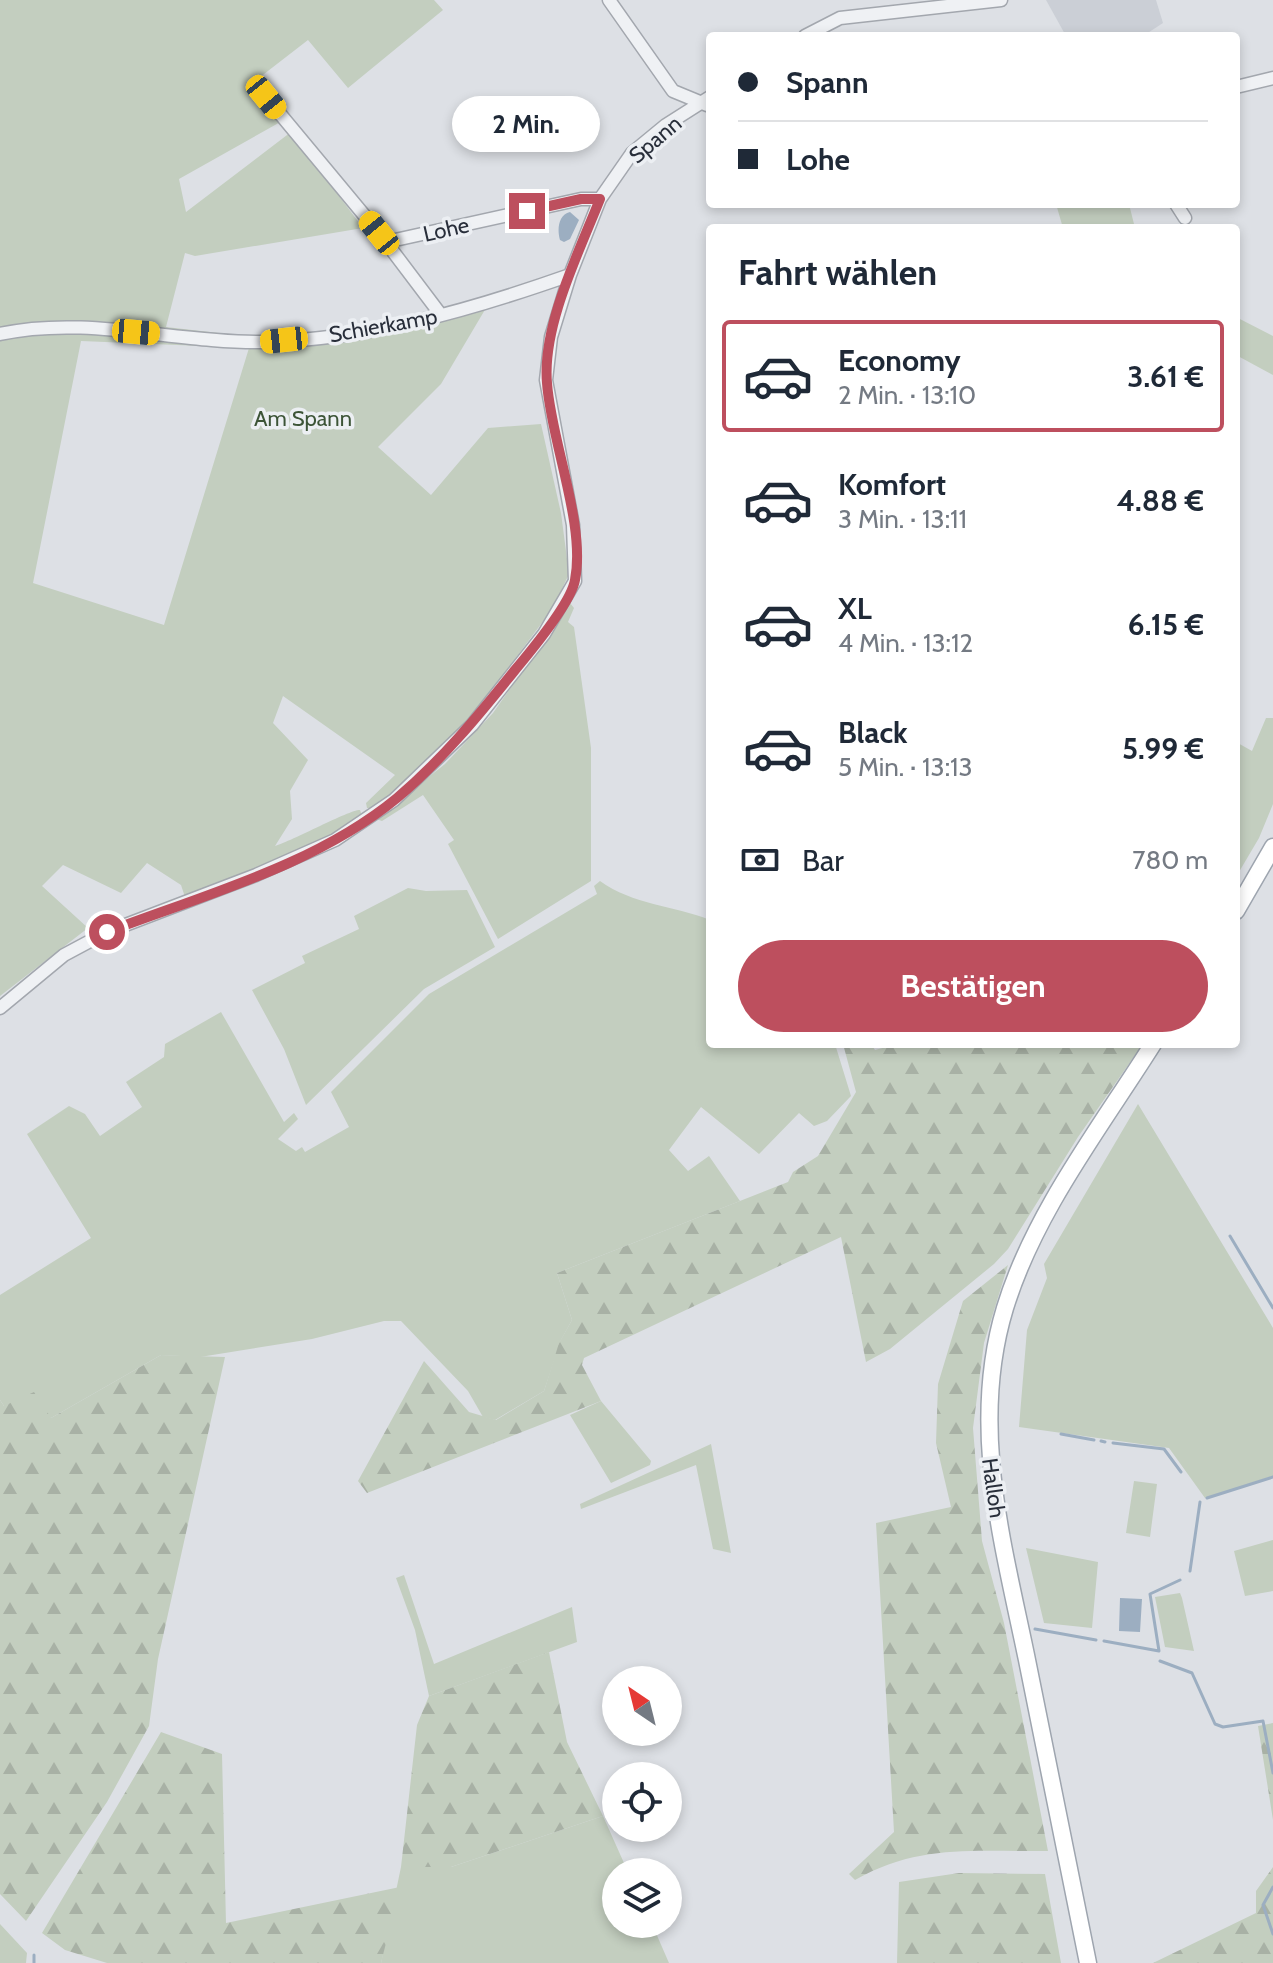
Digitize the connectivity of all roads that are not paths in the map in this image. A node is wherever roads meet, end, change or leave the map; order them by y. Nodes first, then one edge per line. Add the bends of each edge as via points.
1 (609, 0) edge
2 (1001, 0) edge
3 (813, 32) edge
4 (1273, 78) edge
5 (1240, 86) edge
6 (266, 97) dead end
7 (706, 102) edge
8 (706, 103) edge
9 (600, 199) junction
10 (1179, 208) edge
11 (1185, 218) dead end
12 (386, 242) junction
13 (570, 275) junction
14 (441, 315) junction
15 (0, 334) edge
16 (1273, 847) edge
17 (1240, 904) edge
18 (0, 1008) edge
19 (1151, 1048) edge
20 (1088, 1963) edge

1 - 7 street via 673,91
2 - 3 street via 840,18
4 - 5 street
6 - 12 street
8 - 9 street, Spann via 632,153
9 - 12 street, Lohe
9 - 13 street, Spann
10 - 11 street
12 - 14 street
13 - 14 street, Schierkamp
13 - 18 street, Spann via 551,337 546,380 573,525 575,581 544,634 472,725 394,800 335,840 107,932 64,955
14 - 15 street, Schierkamp via 361,333 261,342 81,328
16 - 17 main road
19 - 20 main road, Halloh via 1022,1261 997,1339 989,1408 995,1503

